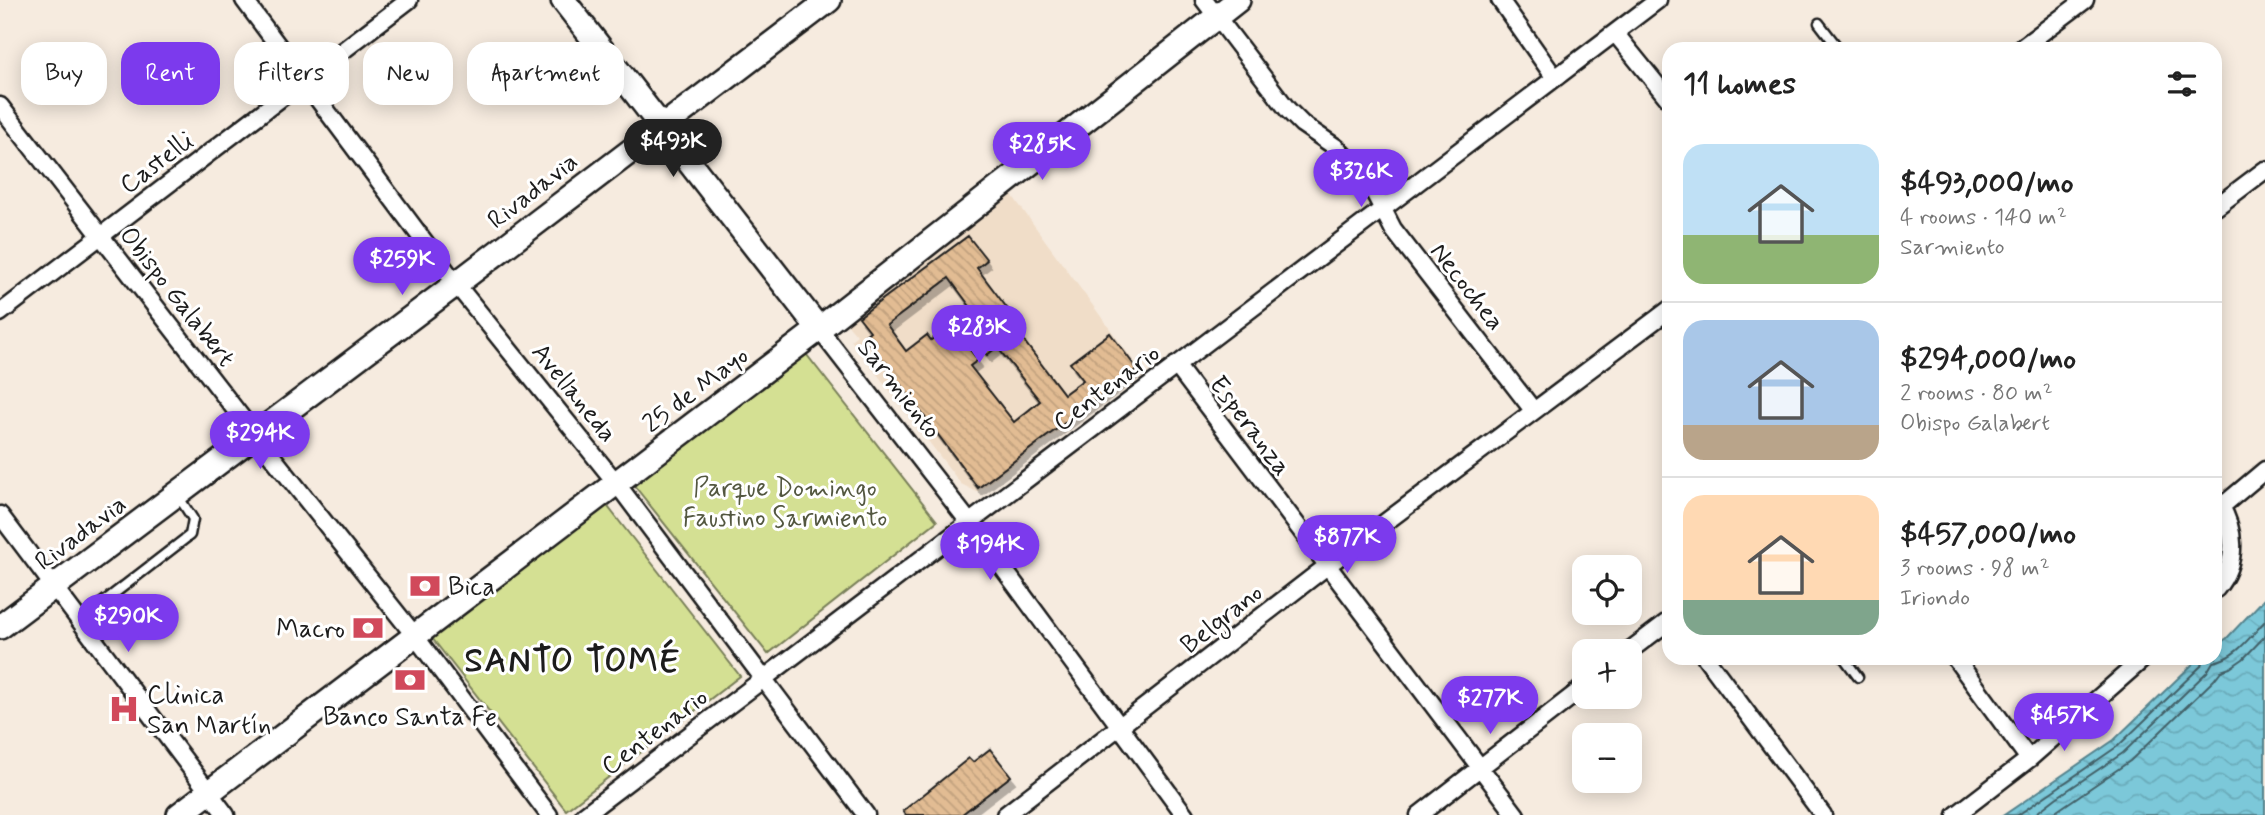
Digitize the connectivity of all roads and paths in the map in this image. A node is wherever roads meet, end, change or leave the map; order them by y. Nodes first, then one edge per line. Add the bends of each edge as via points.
1 (244, 0) edge
2 (409, 0) edge
3 (563, 0) edge
4 (829, 0) edge
5 (1238, 0) edge
6 (1500, 0) edge
7 (2085, 0) edge
8 (1648, 3) edge
9 (1210, 8) edge
10 (1819, 23) dead end
11 (1615, 33) junction
12 (274, 42) edge
13 (1834, 42) edge
14 (2029, 42) edge
15 (349, 46) edge
16 (1555, 78) junction
17 (1662, 91) edge
18 (272, 105) edge
19 (320, 105) edge
20 (0, 106) edge
21 (660, 127) junction
22 (2265, 170) edge
23 (2222, 202) edge
24 (1382, 209) junction
25 (100, 235) junction
26 (456, 284) junction
27 (0, 313) edge
28 (1662, 315) edge
29 (819, 329) junction
30 (1176, 365) junction
31 (1534, 410) junction
32 (255, 435) junction
33 (2265, 470) edge
34 (617, 484) junction
35 (177, 494) junction
36 (2222, 500) edge
37 (2222, 513) edge
38 (0, 515) edge
39 (969, 522) junction
40 (1328, 566) junction
41 (2222, 580) edge
42 (54, 586) junction
43 (102, 603) dead end
44 (1662, 626) edge
45 (0, 627) edge
46 (415, 636) junction
47 (1642, 642) edge
48 (1711, 665) edge
49 (1849, 665) edge
50 (1960, 665) edge
51 (2136, 665) edge
52 (1858, 677) dead end
53 (763, 679) junction
54 (1572, 696) edge
55 (1119, 727) junction
56 (2029, 759) junction
57 (1480, 768) junction
58 (210, 794) junction
59 (179, 815) edge
60 (226, 815) edge
61 (549, 815) edge
62 (584, 815) edge
63 (866, 815) edge
64 (1005, 815) edge
65 (1185, 815) edge
66 (1419, 815) edge
67 (1516, 815) edge
68 (1823, 815) edge
69 (1956, 815) edge

1 - 12 street, Avellaneda
2 - 15 street, Castelli
3 - 21 main road, Sarmiento
4 - 21 main road, Rivadavia
5 - 9 main road, 25 de Mayo
6 - 16 street
7 - 14 street
8 - 11 street, Centenario
9 - 24 street, Necochea via 1288,110 1337,148 1374,192
9 - 29 main road, 25 de Mayo
10 - 13 lane
11 - 16 street, Centenario
11 - 17 street
16 - 24 street, Centenario
18 - 25 street, Castelli
19 - 26 street, Avellaneda
20 - 25 street, Obispo Galabert
21 - 26 main road, Rivadavia
21 - 29 main road, Sarmiento
22 - 23 street
24 - 30 street, Centenario
24 - 31 street, Necochea
25 - 27 street, Castelli
25 - 32 street, Obispo Galabert
26 - 32 main road, Rivadavia
26 - 34 street, Avellaneda
28 - 31 street, Belgrano
29 - 34 main road, 25 de Mayo
29 - 39 street, Sarmiento
30 - 39 street, Centenario
30 - 40 street, Esperanza
31 - 40 street, Belgrano
32 - 35 main road, Rivadavia
32 - 46 street, Obispo Galabert
33 - 36 street
34 - 46 main road, 25 de Mayo
34 - 53 street, Avellaneda
35 - 42 main road, Rivadavia
35 - 43 lane via 193,519 190,535
37 - 41 street via 2233,553
38 - 42 street
39 - 53 street, Centenario
39 - 55 street, Sarmiento
40 - 55 street, Belgrano
40 - 57 street, Esperanza
42 - 45 main road, Rivadavia
42 - 58 street
44 - 47 street
46 - 58 main road, 25 de Mayo
46 - 61 street, Obispo Galabert
48 - 68 street
49 - 52 lane
50 - 56 street
51 - 56 street
53 - 62 street, Centenario
53 - 63 street, Avellaneda
54 - 57 street
55 - 64 street, Belgrano
55 - 65 street, Sarmiento
56 - 69 street
57 - 66 street
57 - 67 street, Esperanza
58 - 59 main road, 25 de Mayo
58 - 60 street

